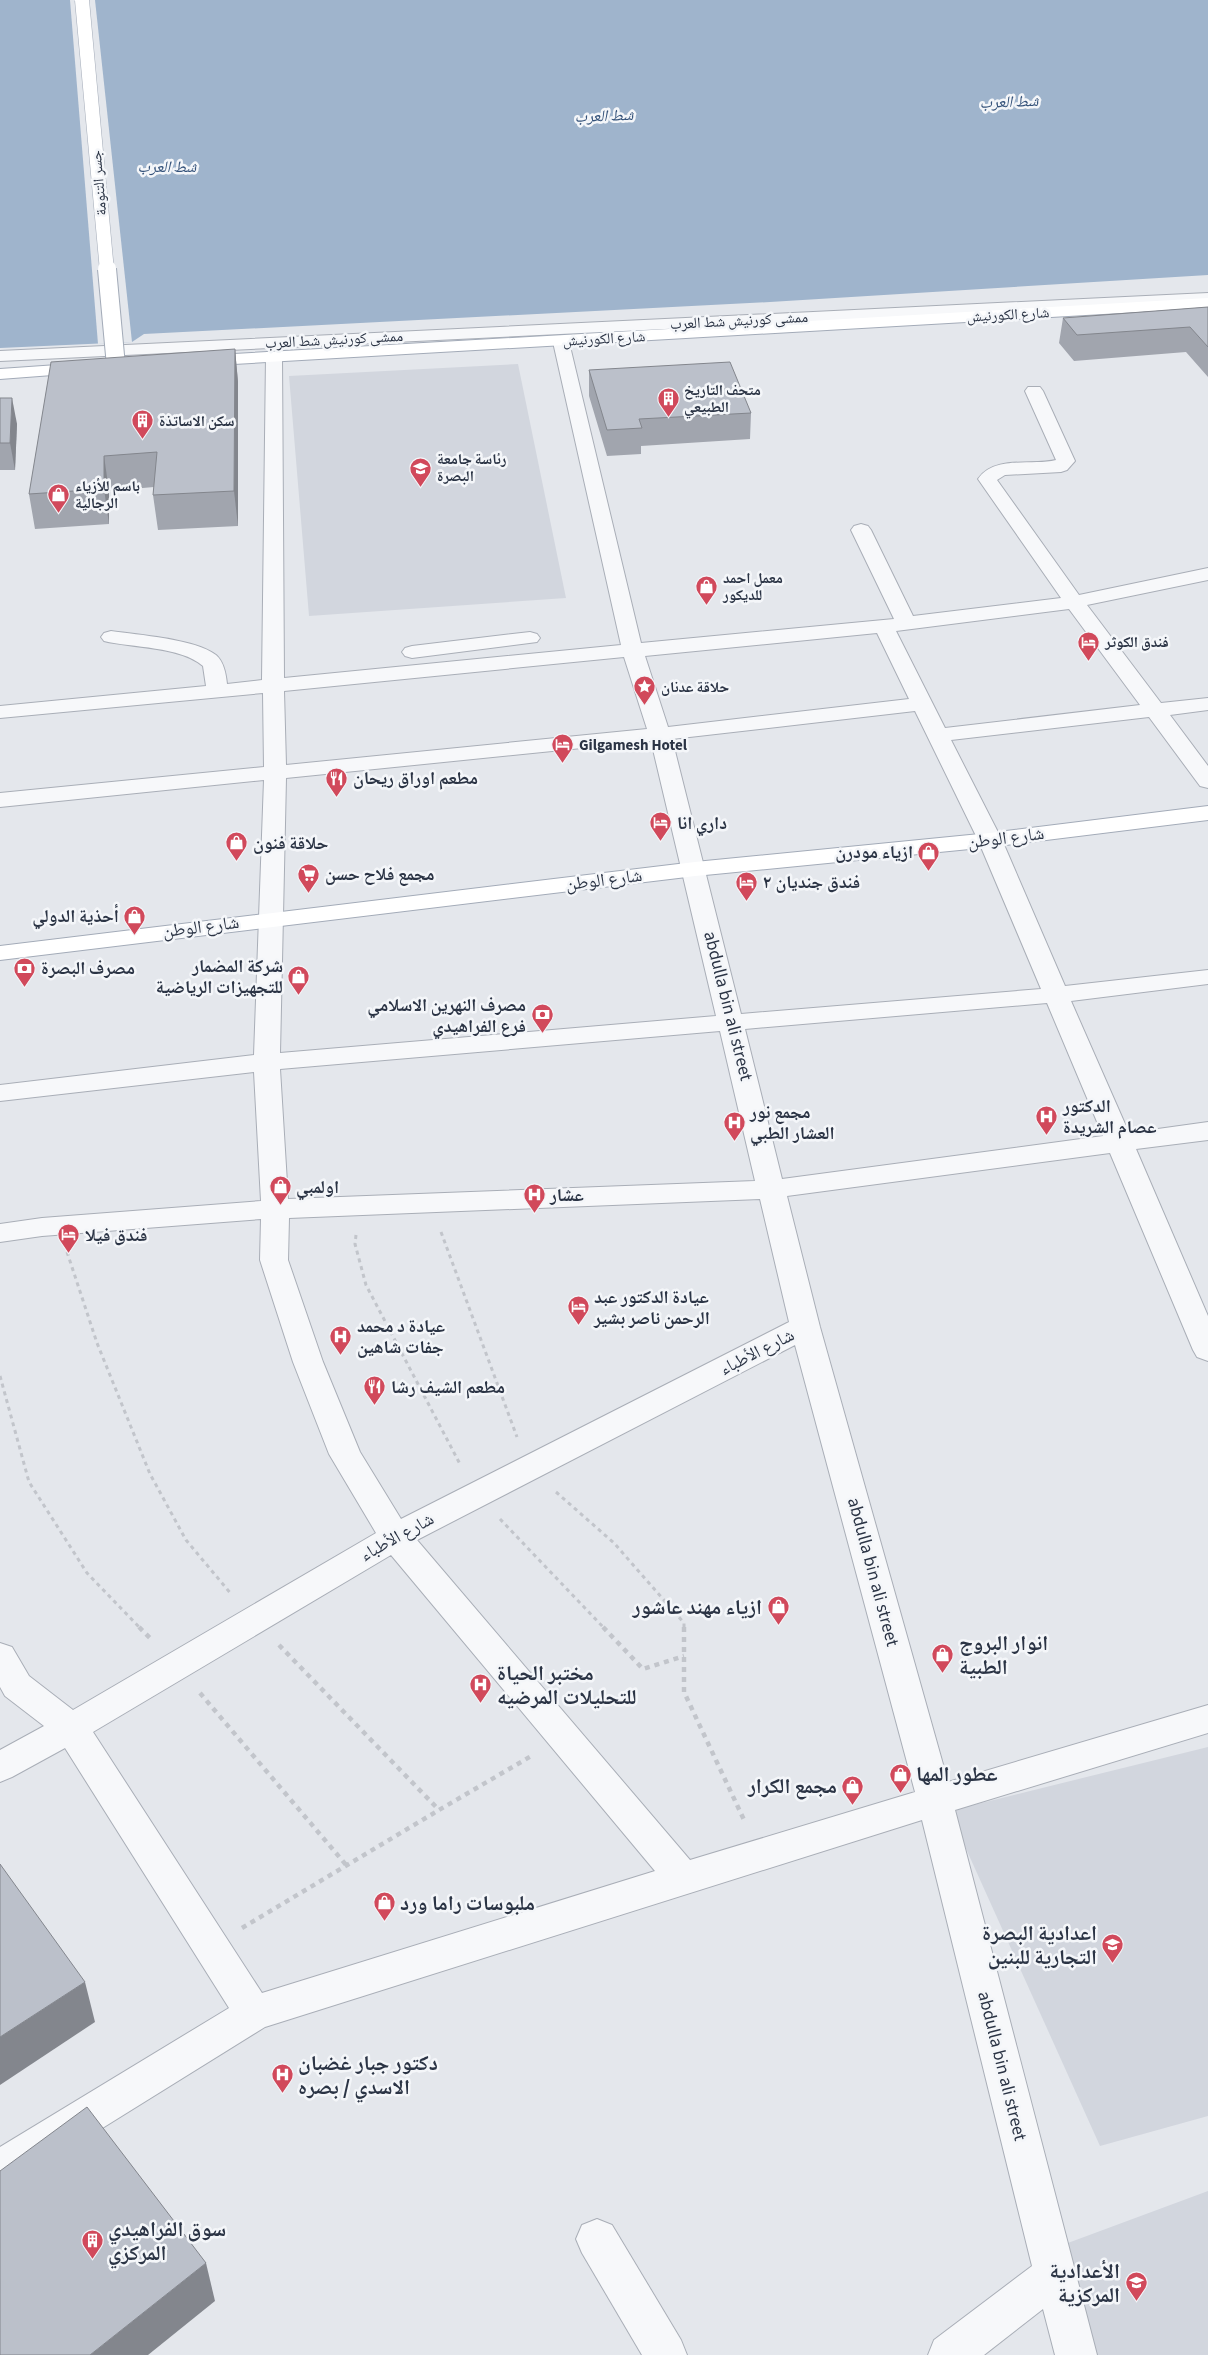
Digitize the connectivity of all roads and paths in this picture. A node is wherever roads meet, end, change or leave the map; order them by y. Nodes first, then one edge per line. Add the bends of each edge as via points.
1 (82, 0) edge
2 (1208, 298) edge
3 (1208, 303) edge
4 (561, 342) junction
5 (0, 356) edge
6 (274, 357) junction
7 (116, 366) junction
8 (0, 374) edge
9 (1034, 391) dead end
10 (861, 530) dead end
11 (1208, 574) edge
12 (1074, 602) junction
13 (895, 625) junction
14 (111, 637) dead end
15 (530, 638) dead end
16 (632, 649) junction
17 (340, 677) junction
18 (273, 684) junction
19 (217, 689) junction
20 (922, 704) junction
21 (1208, 704) edge
22 (1155, 710) junction
23 (0, 712) edge
24 (660, 734) junction
25 (939, 735) junction
26 (275, 771) junction
27 (1208, 781) edge
28 (0, 800) edge
29 (1208, 813) edge
30 (990, 840) junction
31 (695, 869) junction
32 (272, 918) junction
33 (0, 953) edge
34 (1208, 977) edge
35 (1055, 995) junction
36 (731, 1021) junction
37 (267, 1062) junction
38 (0, 1093) edge
39 (1208, 1131) edge
40 (1118, 1144) junction
41 (772, 1190) junction
42 (431, 1204) junction
43 (275, 1209) junction
44 (0, 1233) edge
45 (806, 1327) junction
46 (1208, 1350) edge
47 (0, 1376) edge
48 (529, 1468) junction
49 (394, 1537) junction
50 (0, 1657) edge
51 (177, 1665) junction
52 (1208, 1719) edge
53 (70, 1728) junction
54 (0, 1767) edge
55 (935, 1801) junction
56 (439, 1810) dead end
57 (760, 1854) junction
58 (347, 1866) junction
59 (683, 1878) junction
60 (211, 1947) junction
61 (254, 2014) junction
62 (0, 2168) edge
63 (597, 2239) dead end
64 (1054, 2275) junction
65 (666, 2355) edge
66 (949, 2355) edge
67 (1076, 2355) edge

1 - 7 main road, جسر التنومة, bridge
2 - 5 street, ممشى كورنيش شط العرب
3 - 4 main road, شارع الكورنيش
4 - 6 main road, شارع الكورنيش
4 - 16 street, abdulla bin ali street
6 - 7 main road, شارع الكورنيش
6 - 18 street
7 - 8 main road, شارع الكورنيش
9 - 12 street via 1066,461 1061,466 1002,470 987,479
10 - 13 street
11 - 12 street
12 - 13 street
12 - 22 street
13 - 16 street
13 - 20 street
14 - 19 street via 197,653 210,660 214,667
15 - 17 street via 350,659 343,666
16 - 17 street
16 - 24 street, abdulla bin ali street
17 - 18 street
18 - 19 street
18 - 26 street
19 - 23 street
20 - 24 street
20 - 25 street
21 - 22 street
22 - 25 street
22 - 27 street
24 - 26 street
24 - 31 street, abdulla bin ali street
25 - 30 street
26 - 28 street
26 - 32 street
29 - 30 main road, شارع الوطن
30 - 31 main road, شارع الوطن
30 - 35 street
31 - 32 main road, شارع الوطن
31 - 36 street, abdulla bin ali street
32 - 33 main road, شارع الوطن
32 - 37 street
34 - 35 street
35 - 36 street
35 - 40 street
36 - 37 street
36 - 41 street, abdulla bin ali street
37 - 38 street
37 - 43 street
39 - 40 street
40 - 41 street
40 - 46 street
41 - 42 street
41 - 45 street, abdulla bin ali street
42 - 43 street
42 - 48 path
43 - 44 street
43 - 49 street via 274,1260 308,1362 345,1454
45 - 48 street, شارع الأطباء
45 - 55 street, abdulla bin ali street
47 - 51 path via 30,1482 87,1573
48 - 49 street, شارع الأطباء
48 - 57 path via 614,1543 684,1623 684,1692
49 - 51 street, شارع الأطباء
49 - 59 street
50 - 53 street via 16,1686
51 - 53 street, شارع الأطباء
51 - 58 path
52 - 55 street
53 - 54 street, شارع الأطباء
53 - 60 street
55 - 57 street
55 - 64 street, abdulla bin ali street
56 - 58 path
57 - 59 street
58 - 60 path
59 - 61 street
60 - 61 street
61 - 62 street
63 - 65 street
64 - 66 street
64 - 67 street, abdulla bin ali street

